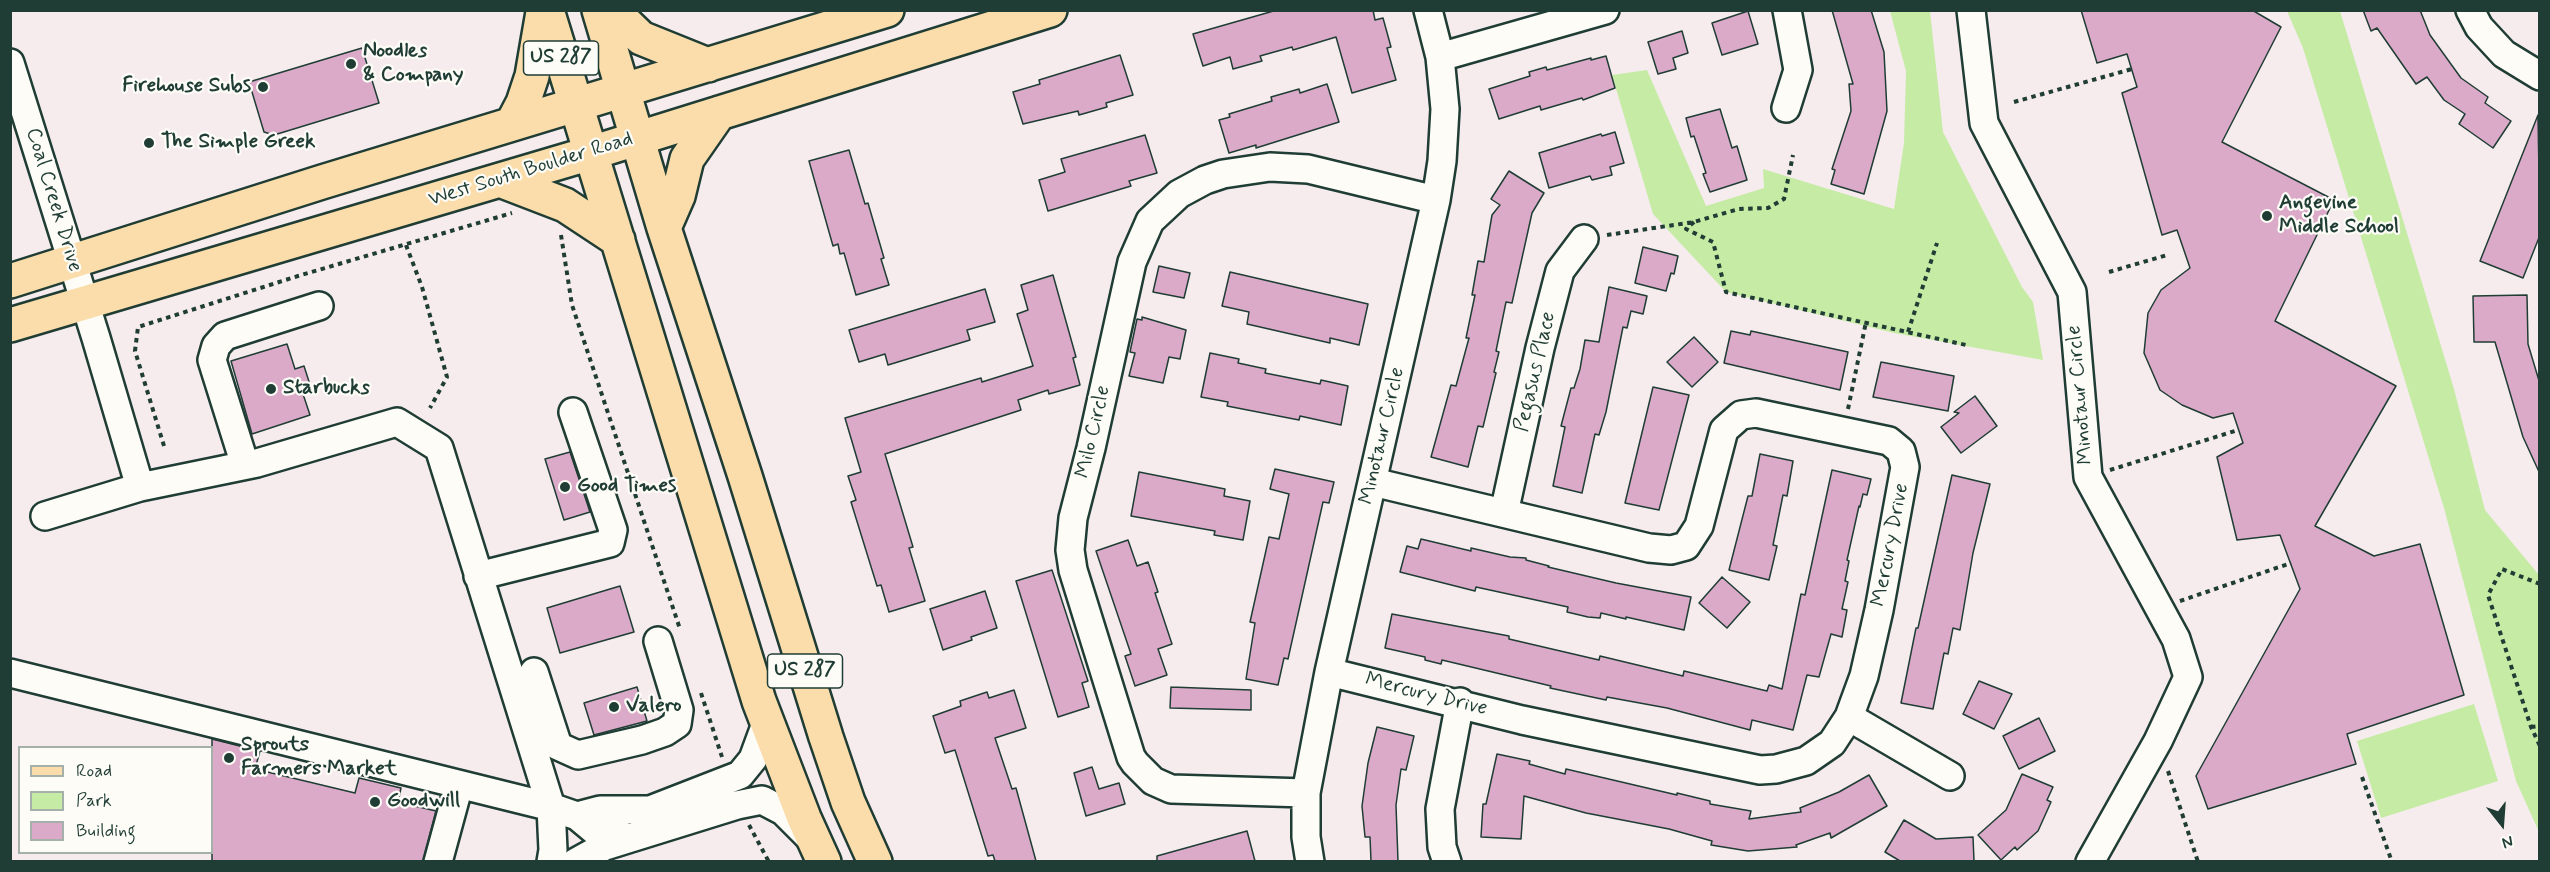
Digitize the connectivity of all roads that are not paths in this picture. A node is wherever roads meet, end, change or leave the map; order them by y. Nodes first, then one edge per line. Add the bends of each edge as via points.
1 (545, 10) edge
2 (599, 10) edge
3 (612, 10) edge
4 (887, 10) edge
5 (1050, 10) edge
6 (1428, 10) edge
7 (1605, 10) edge
8 (1787, 10) edge
9 (1971, 10) edge
10 (2470, 10) edge
11 (1440, 57) junction
12 (10, 63) edge
13 (708, 65) junction
14 (2540, 76) edge
15 (623, 91) junction
16 (576, 105) junction
17 (1786, 108) dead end
18 (719, 112) junction
19 (512, 124) junction
20 (638, 138) junction
21 (591, 153) junction
22 (500, 180) junction
23 (1436, 200) junction
24 (664, 228) junction
25 (1584, 238) road end
26 (618, 240) junction
27 (72, 262) junction
28 (10, 281) edge
29 (85, 303) junction
30 (319, 306) dead end
31 (10, 325) edge
32 (573, 412) dead end
33 (244, 465) junction
34 (1373, 482) junction
35 (140, 486) junction
36 (1504, 513) junction
37 (45, 516) dead end
38 (478, 576) junction
39 (669, 636) road end
40 (534, 672) dead end
41 (1329, 672) junction
42 (10, 674) edge
43 (1460, 702) junction
44 (1850, 717) junction
45 (767, 721) junction
46 (1950, 777) dead end
47 (459, 785) junction
48 (1306, 793) junction
49 (551, 807) junction
50 (577, 816) junction
51 (631, 838) junction
52 (820, 853) edge
53 (438, 861) edge
54 (551, 861) edge
55 (576, 861) edge
56 (875, 861) edge
57 (1310, 861) edge
58 (1447, 861) edge
59 (2091, 861) edge

1 - 16 main road, US 287
1 - 19 main road via 532,76
2 - 15 main road, US 287
3 - 13 main road via 641,38
4 - 13 main road
5 - 18 main road, West South Boulder Road
6 - 11 street, Minotaur Circle
7 - 11 street
8 - 17 street via 1798,70
9 - 59 street, Minotaur Circle via 1984,123 2072,292 2088,477 2176,639 2188,677 2158,741
10 - 14 street via 2479,27 2504,54
11 - 23 street, Minotaur Circle via 1445,109
12 - 27 street, Coal Creek Drive
13 - 15 main road
15 - 16 main road
15 - 20 main road, US 287
16 - 19 main road
16 - 21 main road, US 287
18 - 20 main road, West South Boulder Road
18 - 24 main road via 687,159 678,196
19 - 27 main road
20 - 21 main road, West South Boulder Road
20 - 24 main road, US 287
21 - 22 main road, West South Boulder Road
21 - 26 main road, US 287
22 - 26 main road via 565,205
22 - 29 main road, West South Boulder Road
23 - 34 street, Minotaur Circle
23 - 48 street, Milo Circle via 1308,169 1270,167 1223,174 1179,194 1150,221 1132,262 1073,518 1073,570 1135,763 1153,781 1171,789
24 - 56 main road, US 287 via 826,737 848,802
25 - 36 street, Pegasus Place via 1560,272
26 - 45 main road, US 287
27 - 28 main road
27 - 29 street, Coal Creek Drive
29 - 31 main road, West South Boulder Road
29 - 35 street, Coal Creek Drive
30 - 33 street via 225,336 216,346 212,360
32 - 38 street via 612,530 610,543
33 - 35 street
33 - 38 street via 397,422 439,448
34 - 36 street, Mercury Drive
34 - 41 street, Minotaur Circle
35 - 37 street
36 - 44 street, Mercury Drive via 1671,550 1686,546 1699,526 1724,430 1741,415 1756,412 1889,441 1901,451 1905,467 1879,610
38 - 49 street
39 - 40 street via 679,710 677,724 642,740 578,755 558,746
41 - 43 street, Mercury Drive
41 - 48 street, Minotaur Circle
42 - 47 street
43 - 44 street, Mercury Drive via 1522,720 1760,770 1806,760 1832,743
43 - 58 street via 1440,809 1442,847
44 - 46 street
45 - 50 street via 753,759 740,775 650,810 600,810
45 - 52 main road, US 287
47 - 49 street
47 - 53 street
48 - 57 street, Minotaur Circle
49 - 50 street
49 - 54 street
50 - 51 street via 595,831
51 - 52 street via 762,800 783,811
51 - 55 street

